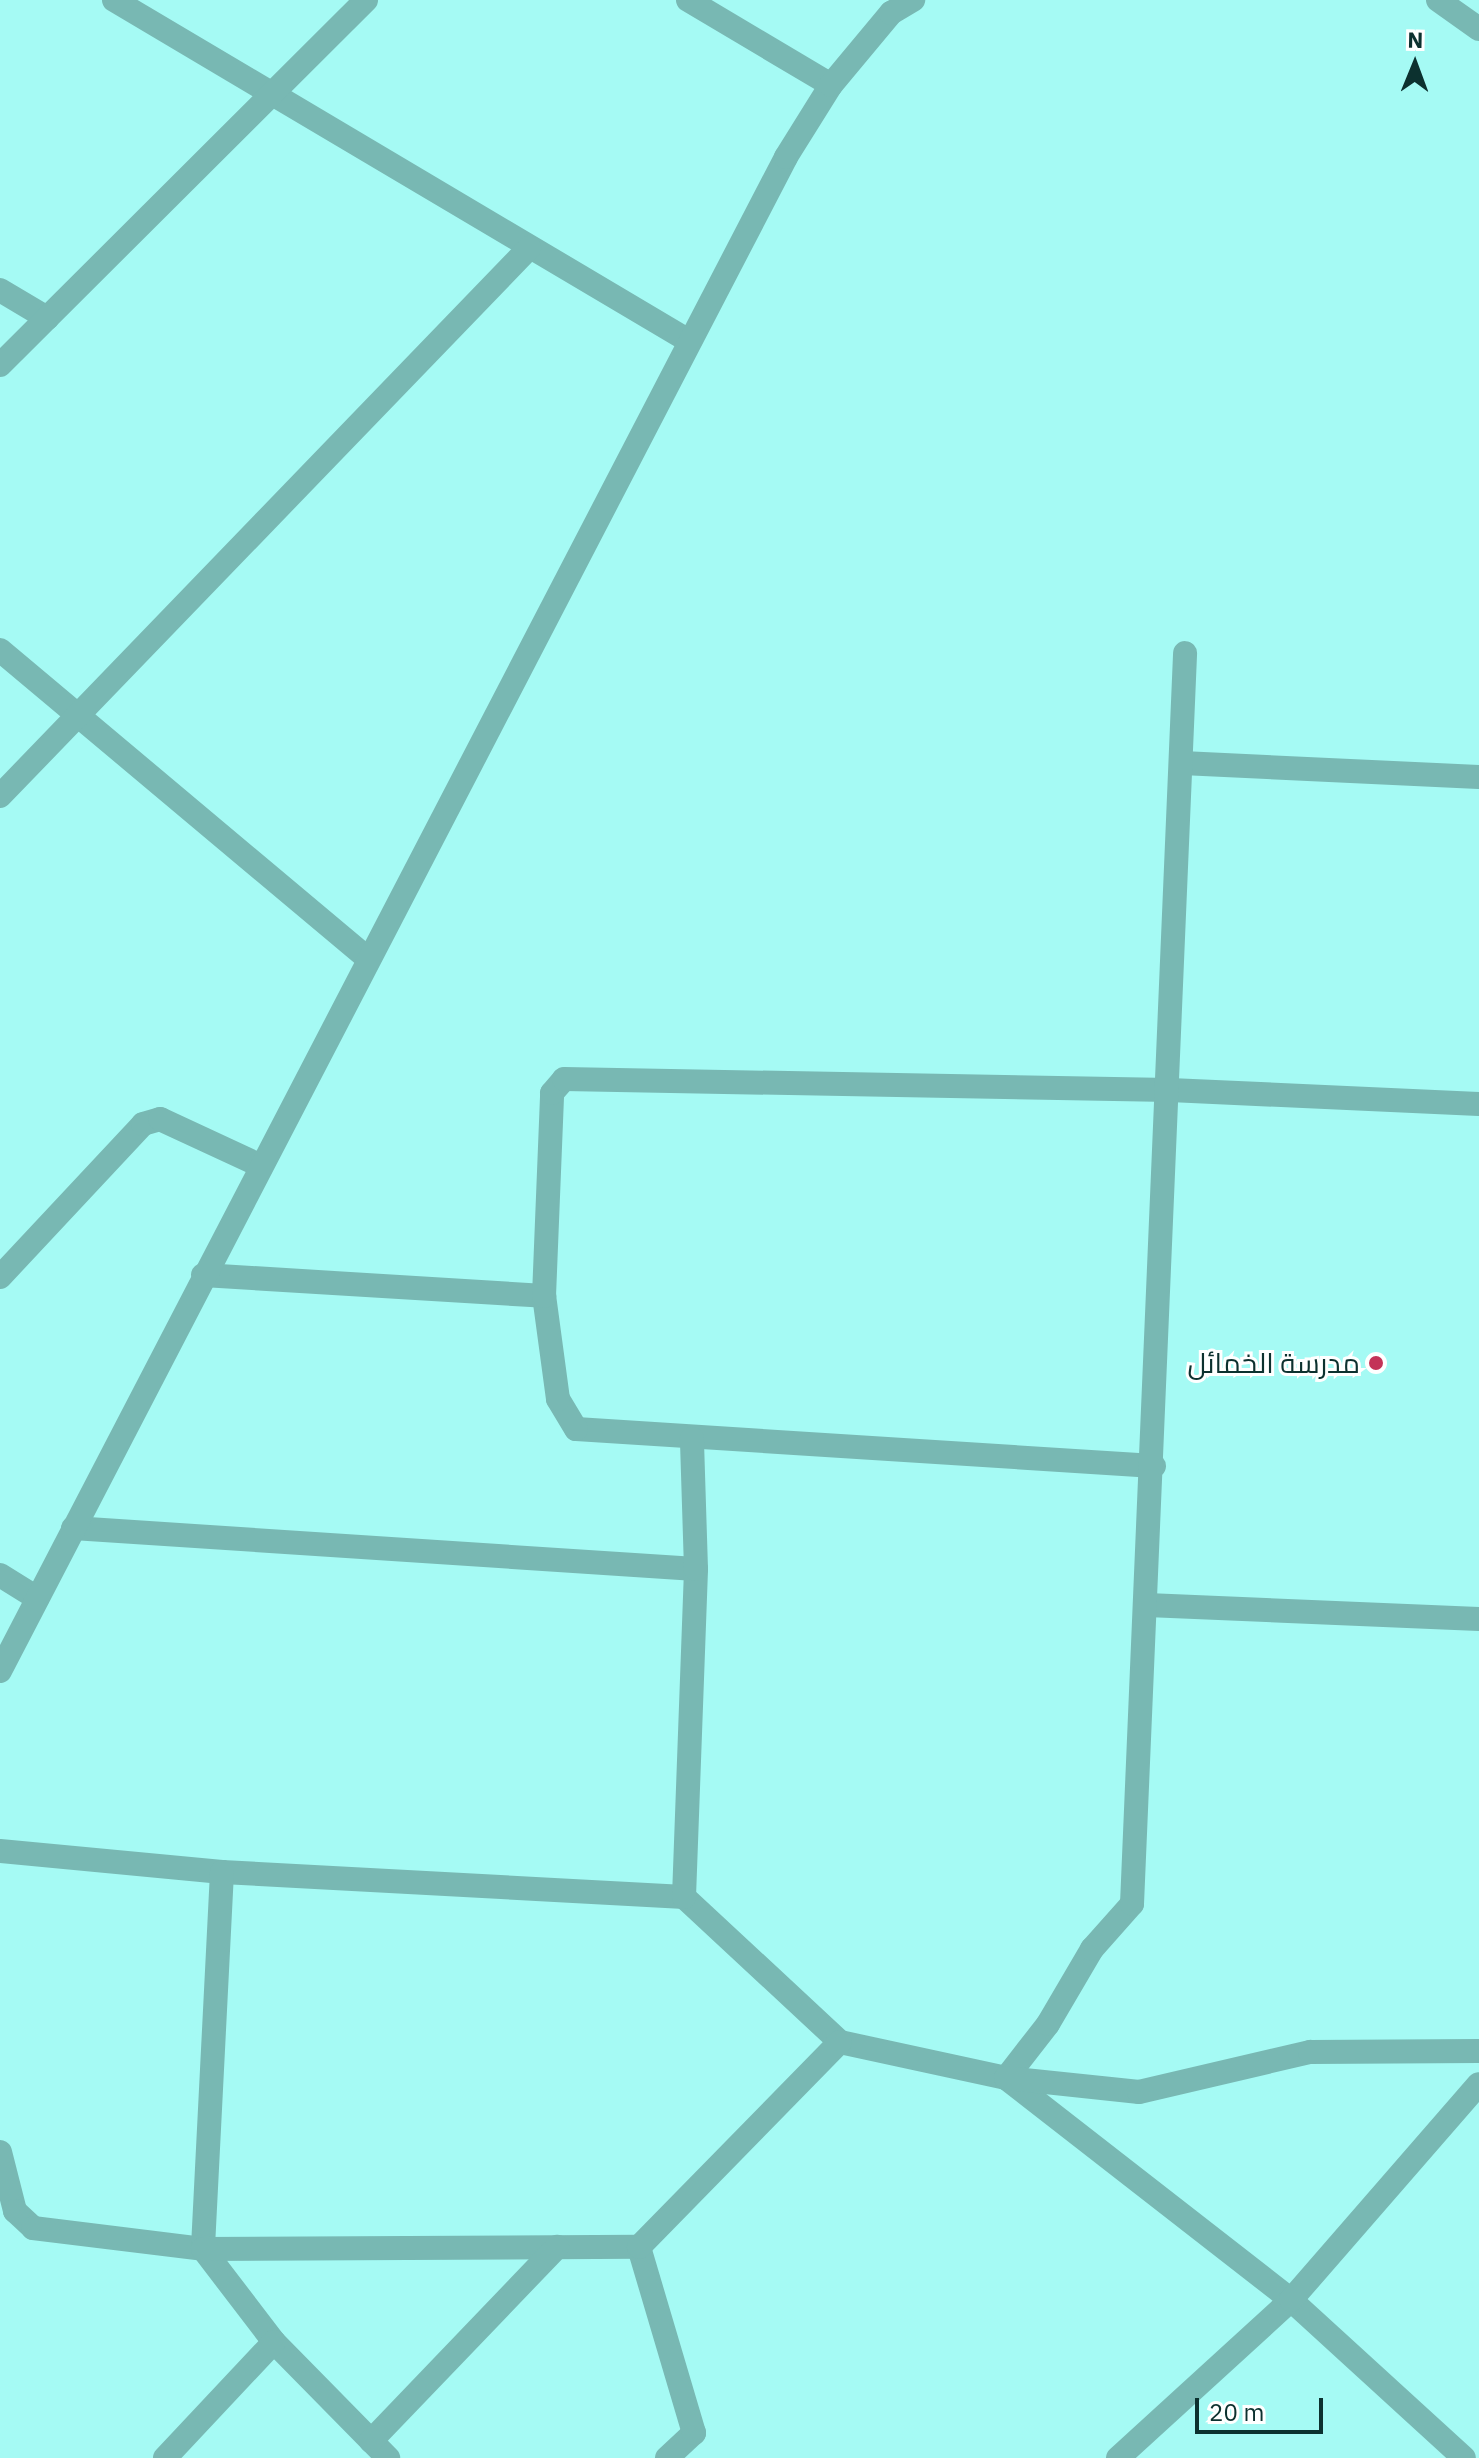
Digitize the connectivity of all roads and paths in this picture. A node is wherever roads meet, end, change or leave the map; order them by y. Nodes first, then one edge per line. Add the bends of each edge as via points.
1 (114, 0) edge
2 (366, 0) edge
3 (688, 0) edge
4 (913, 0) edge
5 (1438, 0) edge
6 (1479, 29) edge
7 (831, 85) junction
8 (272, 94) junction
9 (529, 248) junction
10 (0, 290) edge
11 (47, 318) junction
12 (689, 341) junction
13 (0, 365) edge
14 (0, 650) edge
15 (1185, 653) dead end
16 (76, 715) junction
17 (1182, 763) junction
18 (1479, 777) edge
19 (0, 796) edge
20 (368, 959) junction
21 (1170, 1090) junction
22 (1479, 1104) edge
23 (259, 1165) junction
24 (203, 1275) junction
25 (0, 1277) edge
26 (544, 1296) junction
27 (692, 1439) junction
28 (1154, 1466) junction
29 (73, 1528) junction
30 (696, 1569) junction
31 (0, 1575) edge
32 (37, 1598) junction
33 (1147, 1605) junction
34 (1479, 1619) edge
35 (0, 1671) edge
36 (0, 1851) edge
37 (222, 1872) junction
38 (684, 1897) junction
39 (840, 2042) junction
40 (1479, 2051) edge
41 (1006, 2078) junction
42 (1479, 2084) edge
43 (0, 2152) edge
44 (557, 2247) junction
45 (639, 2247) junction
46 (203, 2249) junction
47 (1291, 2300) junction
48 (274, 2342) junction
49 (379, 2450) edge
50 (165, 2458) edge
51 (667, 2458) edge
52 (1118, 2458) edge
53 (1464, 2458) edge

1 - 8 street
2 - 8 street
3 - 7 street
4 - 7 street via 891,13
5 - 6 street
7 - 12 street via 786,157
8 - 9 street
8 - 11 street
9 - 12 street
9 - 16 street
10 - 11 street
11 - 13 street
12 - 20 street
14 - 16 street
15 - 17 street
16 - 19 street
16 - 20 street
17 - 18 street
17 - 21 street
20 - 23 street
21 - 22 street
21 - 26 street via 564,1079 552,1093
21 - 28 street
23 - 24 street
23 - 25 street via 160,1119 143,1124
24 - 26 street
24 - 29 street
26 - 27 street via 558,1399 576,1429
27 - 28 street
27 - 30 street
28 - 33 street
29 - 30 street
29 - 32 street
30 - 38 street
31 - 32 street
32 - 35 street
33 - 34 street
33 - 41 street via 1132,1904 1092,1949 1048,2024
36 - 37 street
37 - 38 street
37 - 46 street
38 - 39 street
39 - 41 street
39 - 45 street
40 - 41 street via 1310,2052 1139,2092
41 - 47 street
42 - 47 street
43 - 46 street via 15,2211 33,2228
44 - 45 street
44 - 46 street
44 - 49 street
45 - 51 street via 694,2433
46 - 48 street
47 - 52 street
47 - 53 street
48 - 49 street
48 - 50 street

